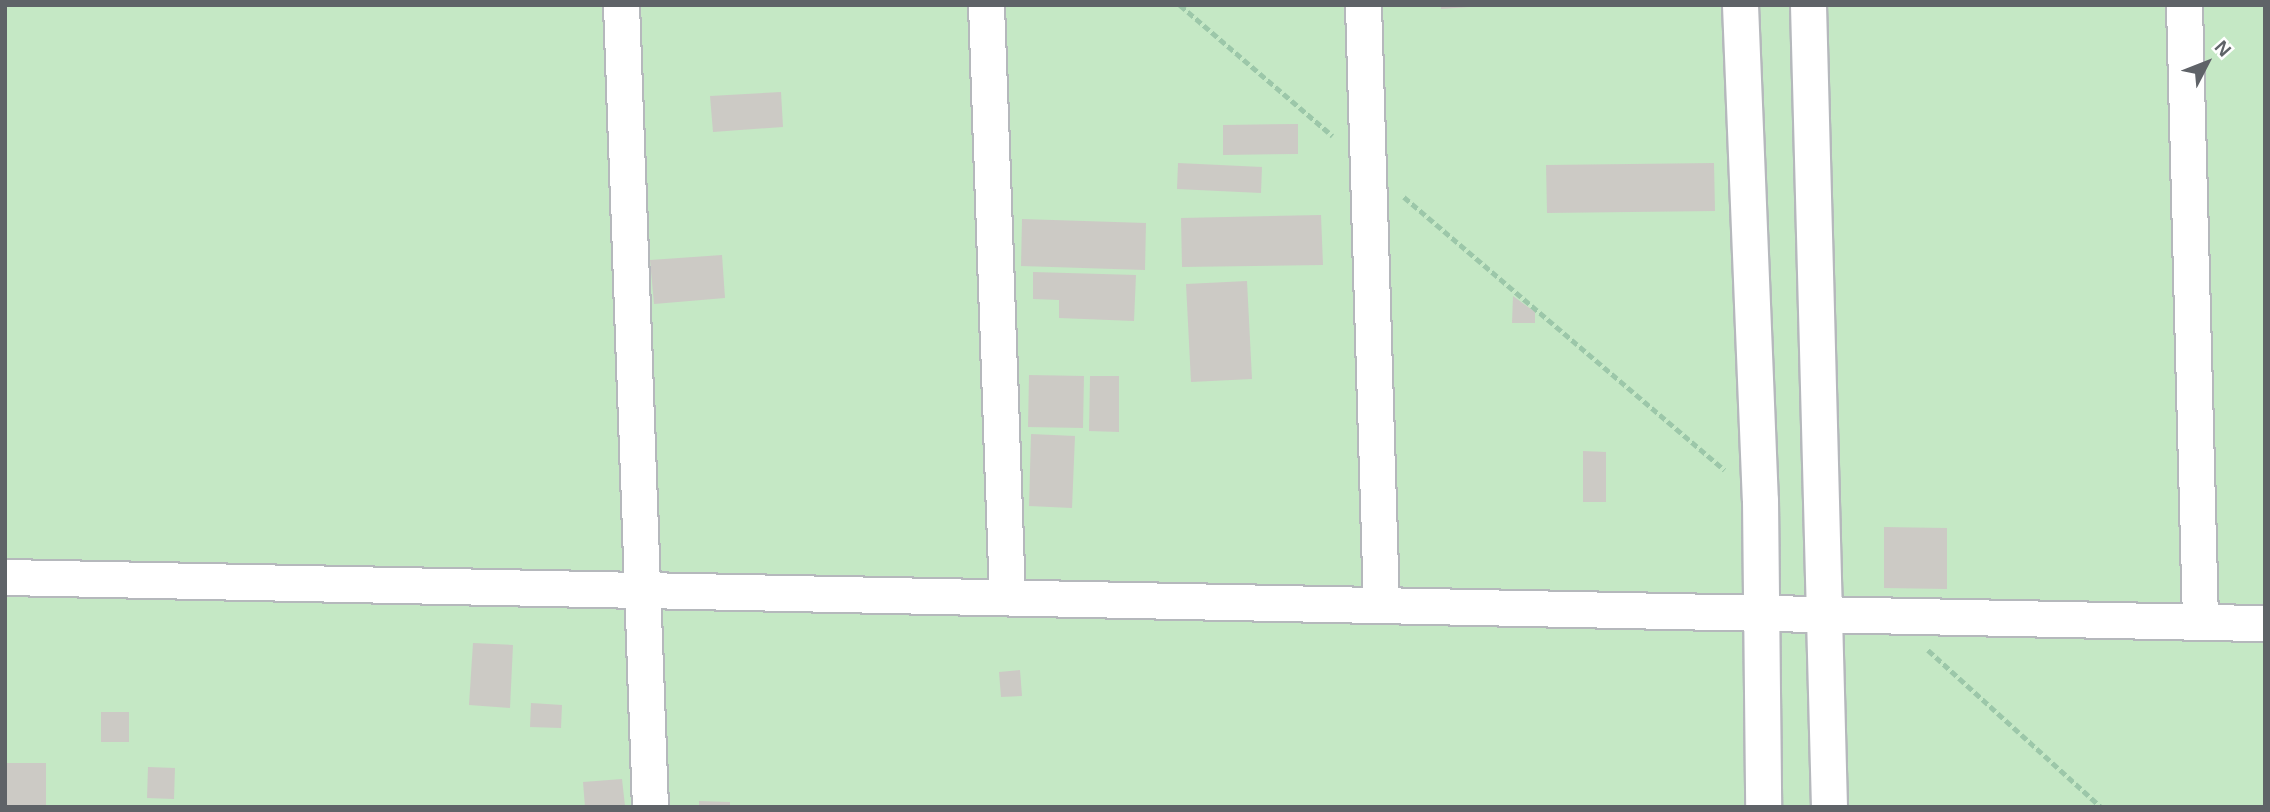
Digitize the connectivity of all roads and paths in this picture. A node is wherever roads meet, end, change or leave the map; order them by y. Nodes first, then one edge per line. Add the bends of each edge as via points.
1 (621, 5) edge
2 (986, 5) edge
3 (1180, 5) edge
4 (1363, 5) edge
5 (1740, 5) edge
6 (1808, 5) edge
7 (2183, 5) edge
8 (1371, 169) junction
9 (1760, 500) junction
10 (5, 577) edge
11 (645, 590) junction
12 (1007, 597) junction
13 (1381, 604) junction
14 (1760, 611) junction
15 (1825, 612) junction
16 (1887, 614) junction
17 (2200, 621) junction
18 (2265, 622) edge
19 (650, 807) edge
20 (1763, 807) edge
21 (1829, 807) edge
22 (2101, 807) edge

1 - 11 street
2 - 12 street
3 - 8 path
4 - 8 street
5 - 9 street
6 - 15 street
7 - 17 street
8 - 9 path
8 - 13 street
9 - 14 street
10 - 11 street
11 - 12 street
11 - 19 street
12 - 13 street
13 - 14 street
14 - 15 street
14 - 20 street
15 - 16 street
15 - 21 street
16 - 17 street
16 - 22 path
17 - 18 street

